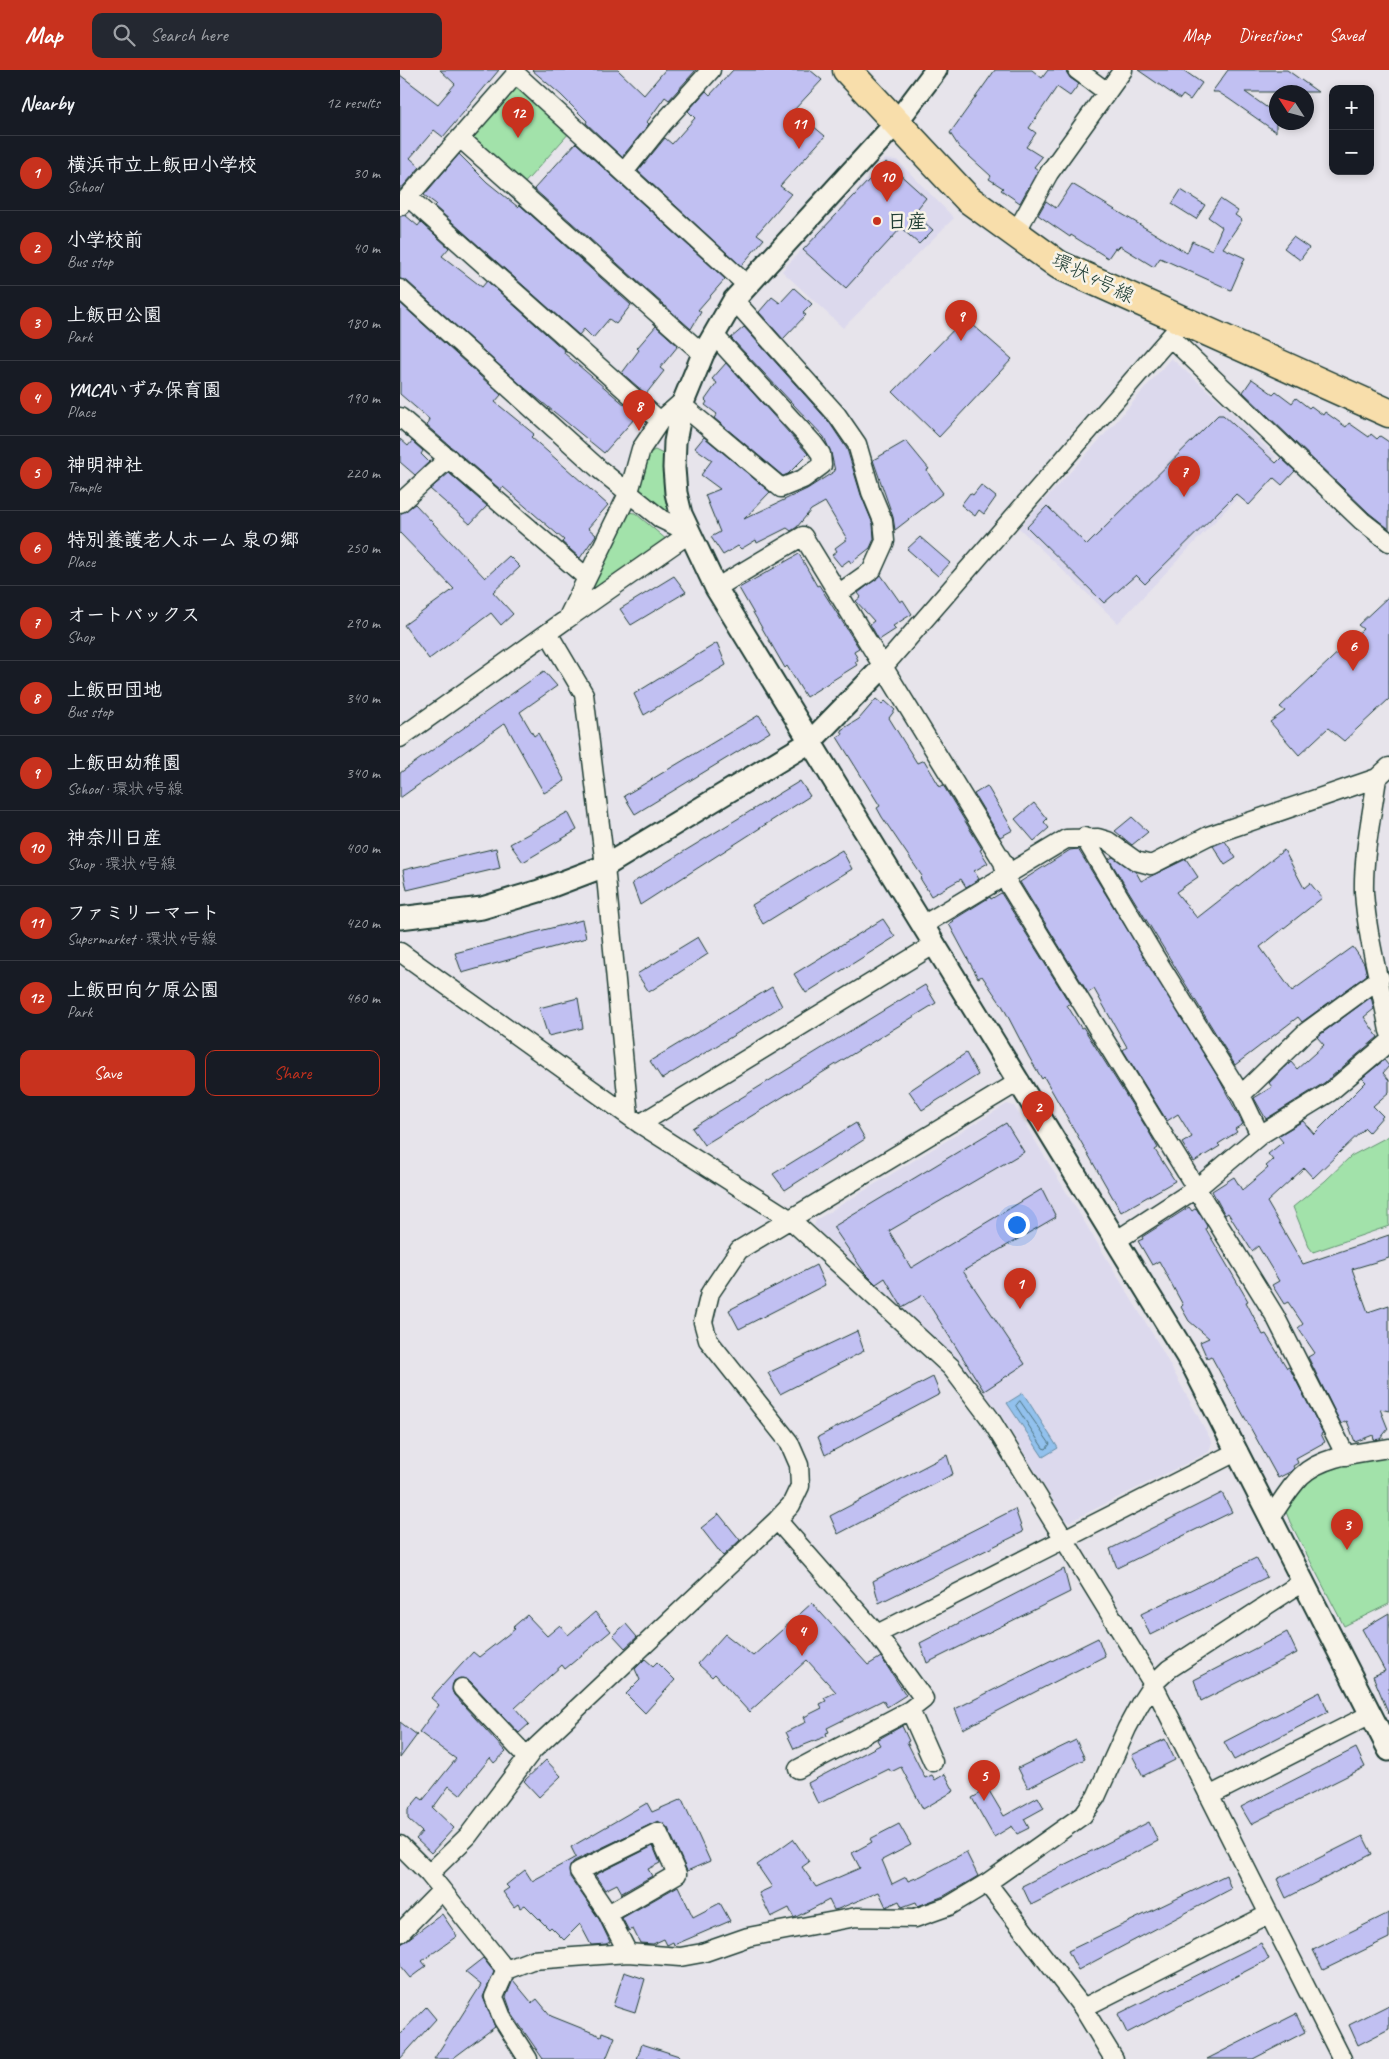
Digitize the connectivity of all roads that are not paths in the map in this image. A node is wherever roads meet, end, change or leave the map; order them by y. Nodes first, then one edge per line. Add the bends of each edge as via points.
1 (711, 70) edge
2 (847, 70) edge
3 (924, 70) edge
4 (936, 70) edge
5 (1077, 70) edge
6 (1123, 70) edge
7 (514, 72) edge
8 (1107, 92) junction
9 (896, 123) junction
10 (460, 138) junction
11 (624, 172) junction
12 (404, 201) edge
13 (1016, 234) junction
14 (400, 289) edge
15 (741, 292) junction
16 (1177, 328) junction
17 (714, 334) junction
18 (703, 354) junction
19 (683, 402) junction
20 (1389, 413) edge
21 (400, 417) edge
22 (660, 421) junction
23 (449, 458) junction
24 (629, 492) junction
25 (400, 504) edge
26 (690, 533) junction
27 (1389, 542) edge
28 (586, 577) junction
29 (716, 588) junction
30 (838, 594) junction
31 (567, 619) junction
32 (548, 633) junction
33 (883, 667) junction
34 (400, 738) edge
35 (810, 742) junction
36 (1383, 773) edge
37 (1084, 837) junction
38 (605, 866) junction
39 (1007, 873) junction
40 (400, 918) edge
41 (923, 925) junction
42 (935, 944) junction
43 (400, 952) edge
44 (1380, 978) junction
45 (1389, 1032) edge
46 (1389, 1042) edge
47 (1020, 1081) junction
48 (1241, 1095) junction
49 (634, 1120) junction
50 (1260, 1135) junction
51 (1197, 1188) junction
52 (791, 1220) junction
53 (1117, 1240) junction
54 (1389, 1448) edge
55 (1238, 1451) junction
56 (1346, 1456) junction
57 (1271, 1517) junction
58 (777, 1520) junction
59 (1064, 1539) junction
60 (1304, 1581) junction
61 (877, 1634) junction
62 (1153, 1684) junction
63 (462, 1688) dead end
64 (910, 1710) junction
65 (1371, 1714) junction
66 (1389, 1750) edge
67 (527, 1757) junction
68 (933, 1762) dead end
69 (798, 1769) dead end
70 (1209, 1796) junction
71 (400, 1845) edge
72 (429, 1874) junction
73 (987, 1883) junction
74 (442, 1890) junction
75 (608, 1914) junction
76 (1269, 1914) junction
77 (400, 1933) edge
78 (628, 1953) junction
79 (506, 1970) junction
80 (1083, 2008) junction
81 (528, 2059) edge
82 (1114, 2059) edge
83 (1342, 2059) edge

1 - 11 street
2 - 9 main road, 環状4号線
3 - 9 street
4 - 9 street
5 - 8 street
6 - 8 street
7 - 10 street
7 - 11 street
8 - 13 street via 1049,173
9 - 13 main road, 環状4号線 via 968,199
9 - 15 street
10 - 12 street
10 - 18 street
11 - 15 street
12 - 22 street
13 - 16 main road, 環状4号線 via 1059,264
14 - 24 street via 599,469
15 - 17 street
15 - 30 street via 857,444 870,492 884,521 884,541 872,570
16 - 20 main road, 環状4号線
16 - 27 street via 1362,521
16 - 33 street
17 - 18 street
17 - 19 street via 813,444 821,454 822,465 803,479 781,488
18 - 19 street
19 - 22 street
19 - 26 street via 675,442 674,468 681,514
21 - 23 street
22 - 24 street via 642,449
23 - 25 street
23 - 28 street
24 - 26 street via 661,519
24 - 28 street
26 - 29 street
26 - 31 street
28 - 31 street
29 - 30 street via 803,536
29 - 35 street
30 - 33 street
31 - 32 street
32 - 34 street
32 - 38 street via 584,694
33 - 35 street
33 - 39 street
35 - 38 street
35 - 41 street
36 - 37 street via 1208,836 1151,865 1136,862 1108,841
36 - 44 street via 1364,890 1367,926
37 - 39 street via 1066,839
37 - 48 street
38 - 40 street via 539,892 482,908
38 - 49 street
39 - 41 street
39 - 51 street via 1009,885
41 - 42 street
42 - 47 street
42 - 49 street
43 - 49 street
44 - 45 street
44 - 48 street via 1306,1032
46 - 50 street via 1330,1092
47 - 52 street
47 - 53 street
48 - 50 street
49 - 52 street
50 - 51 street
51 - 53 street
51 - 56 street via 1275,1316
52 - 58 street via 739,1250 710,1293 703,1322 708,1340 789,1442 799,1466 800,1486 791,1505
52 - 59 street via 950,1366 989,1417
53 - 55 street via 1194,1368
54 - 56 street
55 - 57 street
55 - 59 street
56 - 57 street via 1319,1465 1302,1476
57 - 60 street
58 - 61 street
58 - 67 street
59 - 61 street
59 - 62 street
60 - 62 street via 1169,1669
60 - 65 street
61 - 64 street via 924,1699
62 - 70 street
62 - 73 street via 1127,1728 1096,1797 1083,1815
63 - 67 street
64 - 68 street
64 - 69 street
65 - 66 street
65 - 70 street
67 - 72 street via 468,1836
70 - 76 street
71 - 72 street
72 - 74 street
73 - 78 street via 949,1906 915,1918 856,1917 748,1937 680,1957
73 - 80 street
74 - 77 street
74 - 79 street
75 - 75 street via 579,1871 658,1832 677,1874
75 - 78 street
76 - 80 street
76 - 83 street
78 - 79 street via 532,1960
79 - 81 street via 494,1997 503,2020
80 - 82 street

